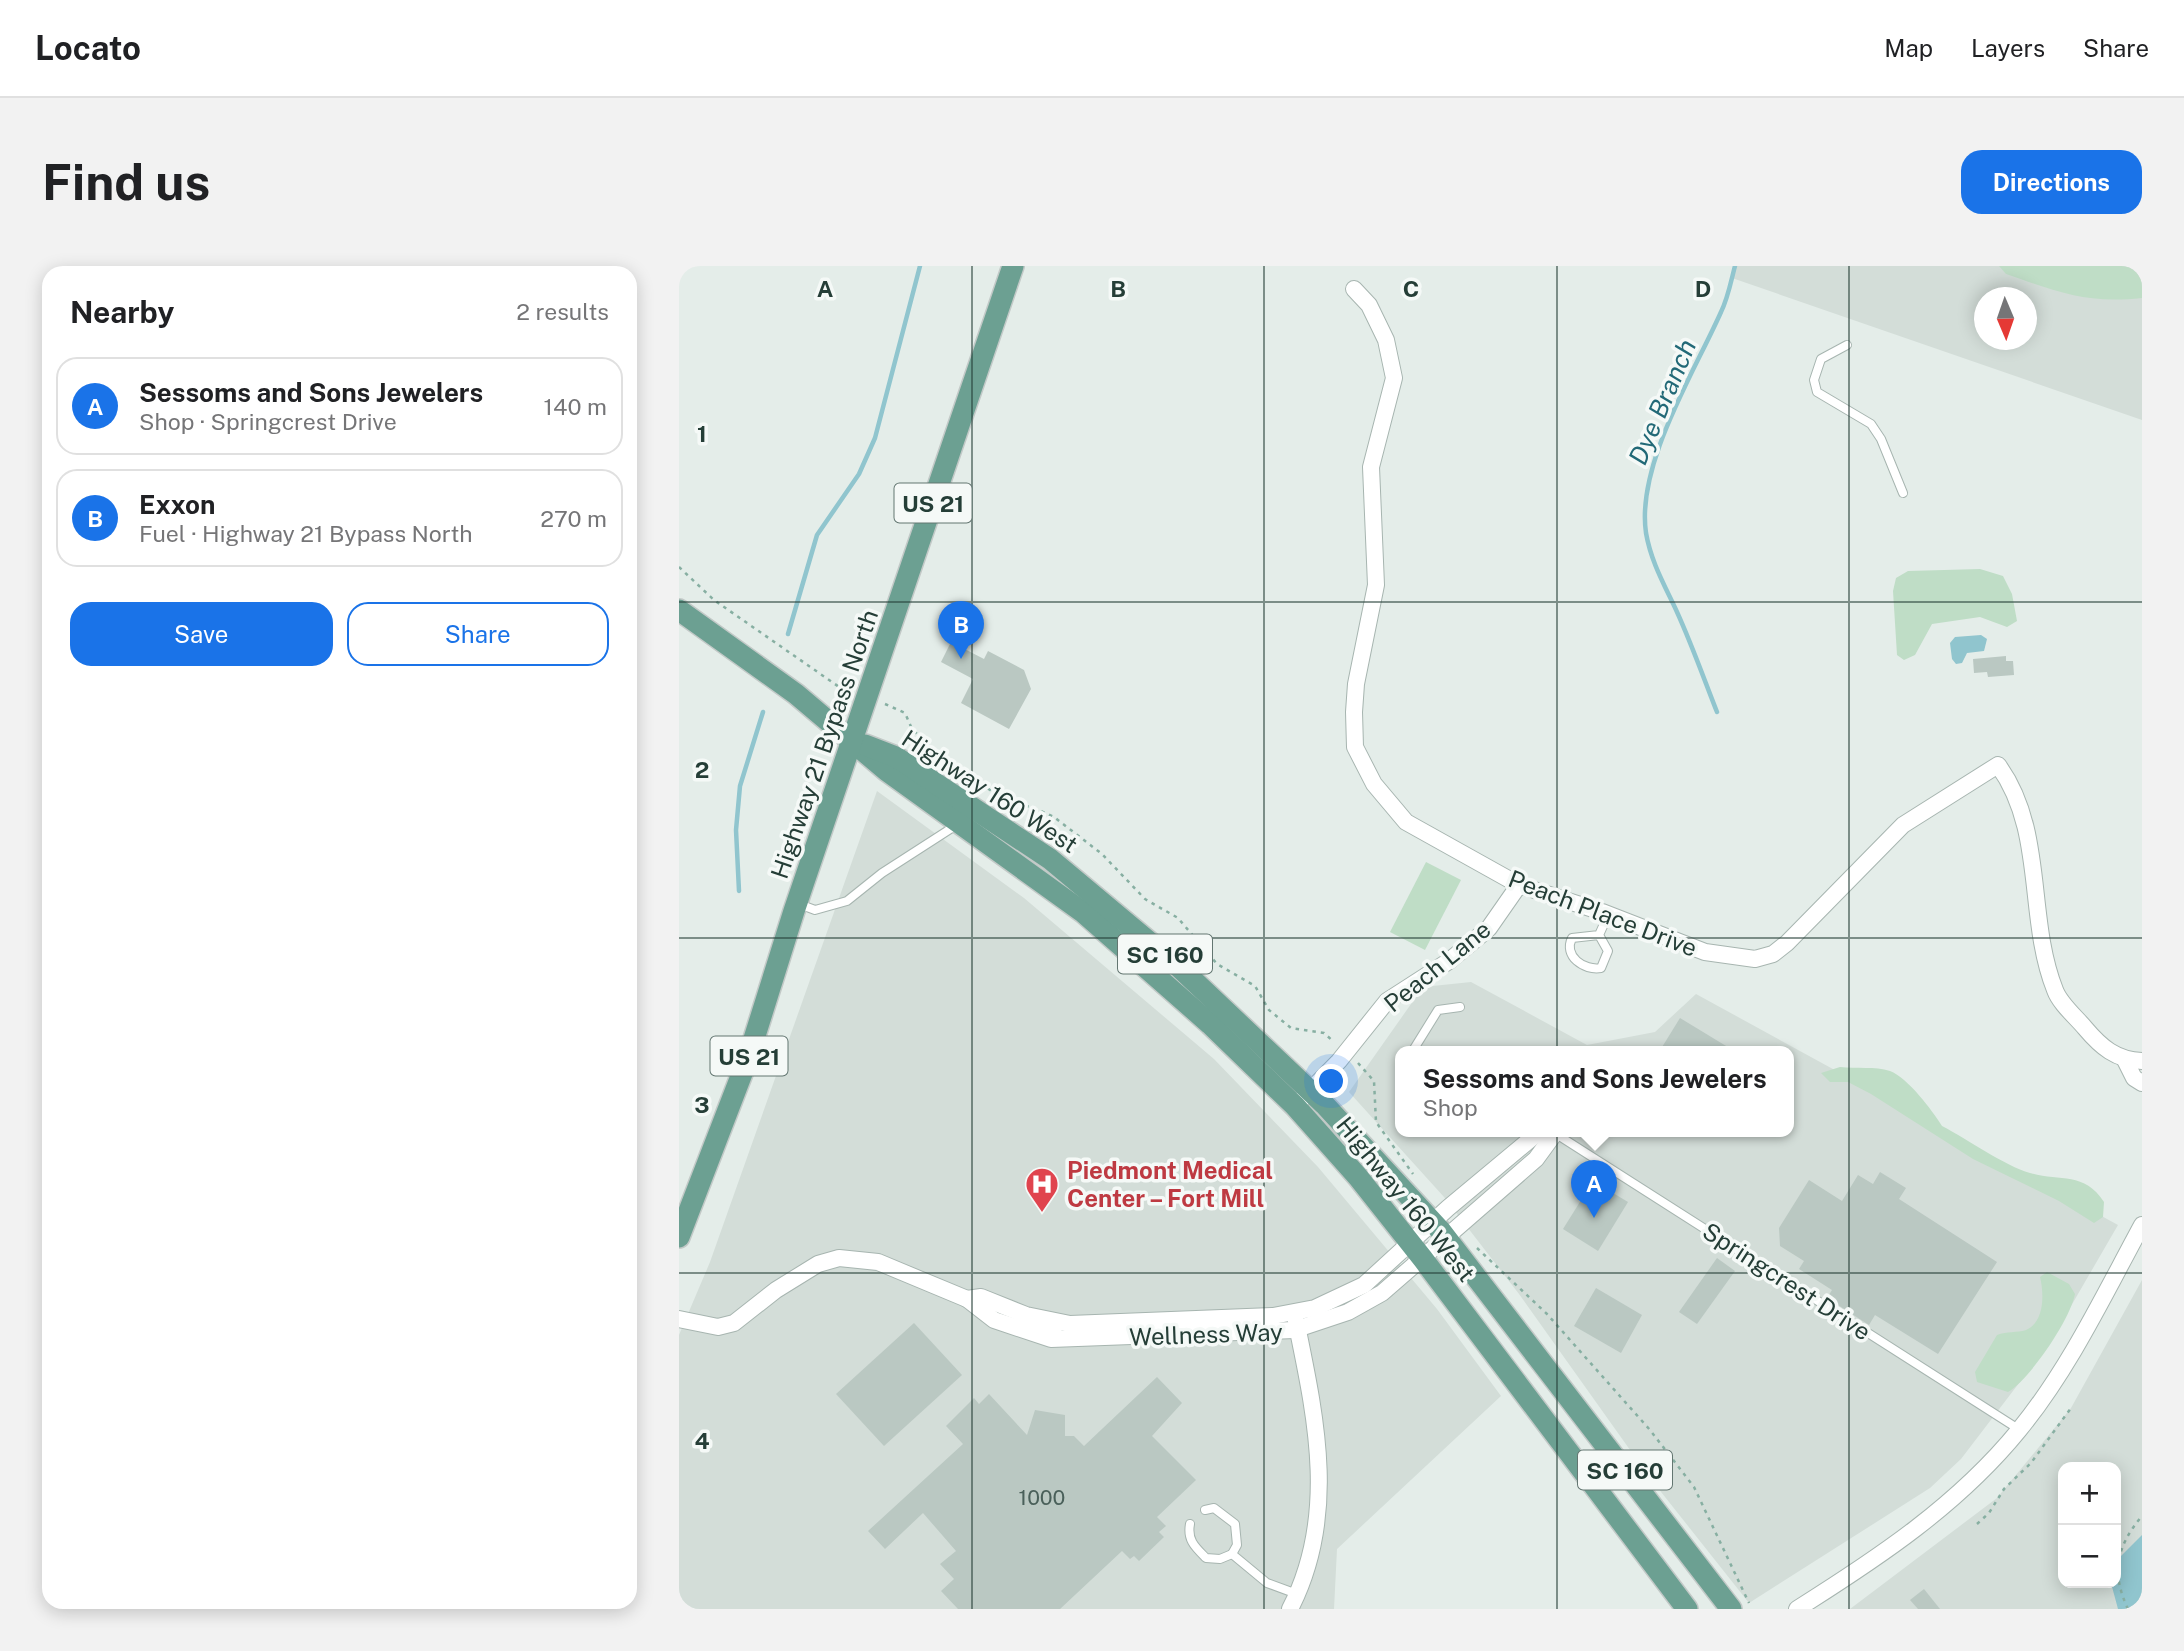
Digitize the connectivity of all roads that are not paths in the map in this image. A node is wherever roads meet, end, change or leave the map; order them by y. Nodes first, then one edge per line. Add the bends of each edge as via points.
1 (1013, 266) edge
2 (1354, 289) dead end
3 (1847, 345) dead end
4 (1903, 494) dead end
5 (679, 610) edge
6 (853, 740) junction
7 (960, 822) junction
8 (1519, 885) junction
9 (797, 903) junction
10 (1608, 915) junction
11 (1599, 935) junction
12 (1460, 1007) dead end
13 (1416, 1046) edge
14 (2125, 1060) junction
15 (2142, 1061) edge
16 (2142, 1083) edge
17 (1311, 1091) junction
18 (1295, 1106) junction
19 (1545, 1137) edge
20 (1555, 1137) edge
21 (2142, 1226) edge
22 (679, 1237) edge
23 (1428, 1241) junction
24 (967, 1299) junction
25 (1227, 1318) junction
26 (679, 1319) edge
27 (1296, 1321) junction
28 (1070, 1324) junction
29 (1010, 1326) junction
30 (1100, 1331) junction
31 (1148, 1336) junction
32 (2020, 1430) junction
33 (1205, 1510) dead end
34 (1190, 1524) dead end
35 (1232, 1554) junction
36 (1294, 1601) edge
37 (1740, 1606) edge
38 (1687, 1609) edge
39 (1797, 1609) edge

1 - 6 main road, Highway 21 Bypass North / US 21
2 - 8 street, Peach Place Drive via 1369,305 1386,340 1394,377 1371,467 1376,585 1356,684 1355,747 1374,784 1406,822
3 - 4 lane via 1821,359 1814,380 1817,392 1871,424
5 - 6 main road, SC 160
6 - 7 main road, Highway 160 West / SC 160 via 887,771
6 - 9 main road, Highway 21 Bypass North / US 21
6 - 17 main road, Highway 160 West / SC 160 via 896,757 1050,859 1178,966
7 - 9 lane via 847,901 815,910
7 - 18 main road, Highway 160 West / SC 160 via 1084,913
8 - 10 street, Peach Place Drive
8 - 17 street, Peach Lane via 1489,928 1450,961 1387,1001
9 - 22 main road, Highway 21 Bypass North / US 21 via 748,1058
10 - 11 lane
10 - 14 street, Peach Place Drive via 1705,952 1755,959 1773,954 1903,825 1998,765 2022,812 2040,933 2056,992 2099,1045
11 - 11 lane via 1572,938 1571,956 1587,967 1601,968 1608,951
12 - 13 lane via 1438,1010
14 - 15 street
14 - 16 street
17 - 18 street, Peach Lane
17 - 23 main road, Highway 160 West / SC 160
18 - 23 main road, Highway 160 West / SC 160 via 1358,1177
19 - 23 street, Springcrest Drive
20 - 32 lane, Springcrest Drive
21 - 32 street via 2060,1371
23 - 27 street, Wellness Way via 1346,1296
23 - 37 main road, Highway 160 West / SC 160
23 - 38 main road, Highway 160 West / SC 160
24 - 26 street, Wellness Way via 878,1262 839,1258 818,1264 734,1323 718,1327
24 - 28 street, Wellness Way via 981,1297 1027,1315
24 - 29 street, Wellness Way via 979,1311
25 - 27 street, Wellness Way
25 - 30 street, Wellness Way
25 - 31 lane via 1163,1326
27 - 31 street, Wellness Way
27 - 36 street via 1316,1423 1320,1497 1310,1562
28 - 29 lane via 1048,1329 1019,1322
28 - 30 street, Wellness Way
29 - 30 street, Wellness Way via 1051,1339
30 - 31 street, Wellness Way
32 - 39 street via 1951,1500 1897,1544
33 - 35 lane via 1214,1508 1235,1524 1237,1545
34 - 35 lane via 1191,1544 1206,1558
35 - 36 lane

